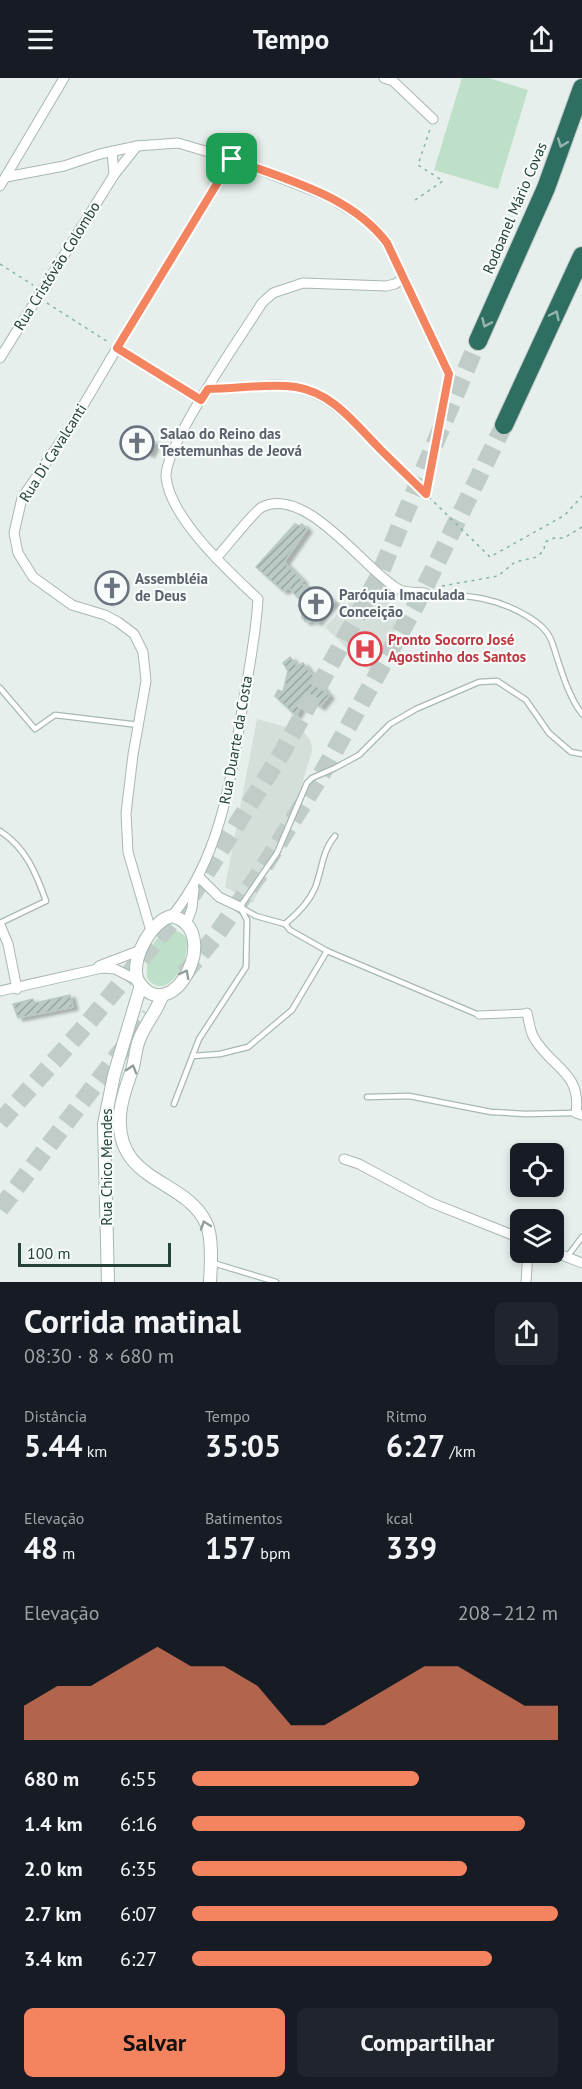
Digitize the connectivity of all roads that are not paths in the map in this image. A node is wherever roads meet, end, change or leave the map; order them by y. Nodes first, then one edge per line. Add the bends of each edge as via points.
1 (64, 78) edge
2 (390, 79) edge
3 (582, 88) edge
4 (433, 119) road end
5 (137, 146) junction
6 (112, 151) junction
7 (232, 159) junction
8 (114, 176) junction
9 (6, 177) junction
10 (0, 186) edge
11 (582, 256) edge
12 (403, 278) junction
13 (478, 340) tunnel mouth
14 (0, 358) edge
15 (449, 374) road end
16 (208, 389) junction
17 (504, 425) tunnel mouth
18 (378, 447) road end
19 (216, 558) junction
20 (425, 592) joint
21 (0, 688) edge
22 (582, 714) edge
23 (139, 725) junction
24 (582, 754) edge
25 (0, 831) edge
26 (335, 836) dead end
27 (196, 880) junction
28 (240, 907) junction
29 (172, 916) junction
30 (187, 922) junction
31 (0, 924) edge
32 (285, 924) junction
33 (151, 931) junction
34 (141, 951) junction
35 (327, 951) junction
36 (88, 970) junction
37 (139, 983) junction
38 (17, 989) junction
39 (0, 992) edge
40 (162, 996) junction
41 (527, 1013) joint
42 (479, 1015) joint
43 (193, 1056) junction
44 (367, 1097) dead end
45 (174, 1104) dead end
46 (579, 1114) edge
47 (344, 1159) dead end
48 (510, 1234) edge
49 (582, 1237) edge
50 (564, 1256) edge
51 (567, 1257) junction
52 (211, 1263) junction
53 (527, 1263) edge
54 (582, 1263) edge
55 (108, 1282) edge
56 (210, 1282) edge
57 (276, 1282) edge
58 (526, 1282) edge

1 - 9 street
2 - 4 street
3 -> 13 highway, Rodoanel Mário Covas via 546,188
5 - 6 street
5 - 7 street via 178,143
5 - 8 street, Rua Cristóvão Colombo
6 - 8 street
6 - 9 street via 64,166
7 - 12 street via 327,196 363,218 387,243
7 - 23 street, Rua Di Cavalcanti via 71,426 22,498 14,533 18,553 33,577 72,605 105,615 134,634 142,652 146,681
8 - 14 street, Rua Cristóvão Colombo
9 - 10 street
17 -> 11 highway
12 - 15 street
12 - 16 street via 386,286 303,283 273,293 262,303
16 - 18 street via 278,385 314,392 350,416
16 - 19 street via 174,447 166,476 176,509
19 - 20 street via 261,507 290,505 305,510 399,590
19 - 27 street, Rua Duarte da Costa via 258,599 229,788 222,819
20 - 22 lane via 500,602 542,626
21 - 23 lane via 35,729 55,715
23 - 33 street, Rua Di Cavalcanti via 126,813 128,852
24 - 28 lane via 572,752 549,733 526,700 497,681 479,682 416,709 390,724 350,761 307,783 277,853
25 - 31 lane via 11,838 35,871 46,901
26 - 32 lane via 327,845 314,890
27 - 28 street
27 - 29 street, Rua Duarte da Costa
27 - 30 street, Rua Duarte da Costa
28 - 32 lane
28 - 43 lane via 247,920 246,967 199,1039
29 - 30 street
29 - 33 street via 165,917
40 -> 30 street via 175,990 192,962 195,942
31 - 38 street
32 - 35 lane
33 - 34 street
34 - 36 street
34 - 37 street
35 - 42 lane
35 - 43 lane via 292,1010 248,1047
36 - 37 street via 115,969
36 - 38 street
37 - 40 street
37 - 55 street, Rua Chico Mendes via 104,1124
38 - 39 street
52 -> 40 street, Rua Chico Mendes via 207,1225 200,1213 128,1156 120,1129 122,1102 139,1040
41 - 42 street
41 - 46 street via 534,1037 576,1080 581,1091
43 - 45 lane
44 - 46 lane via 409,1096 491,1112
47 - 48 street via 432,1203
49 - 51 lane
50 - 51 street
51 - 54 street
52 - 56 street, Rua Chico Mendes
52 - 57 lane
53 - 58 street

